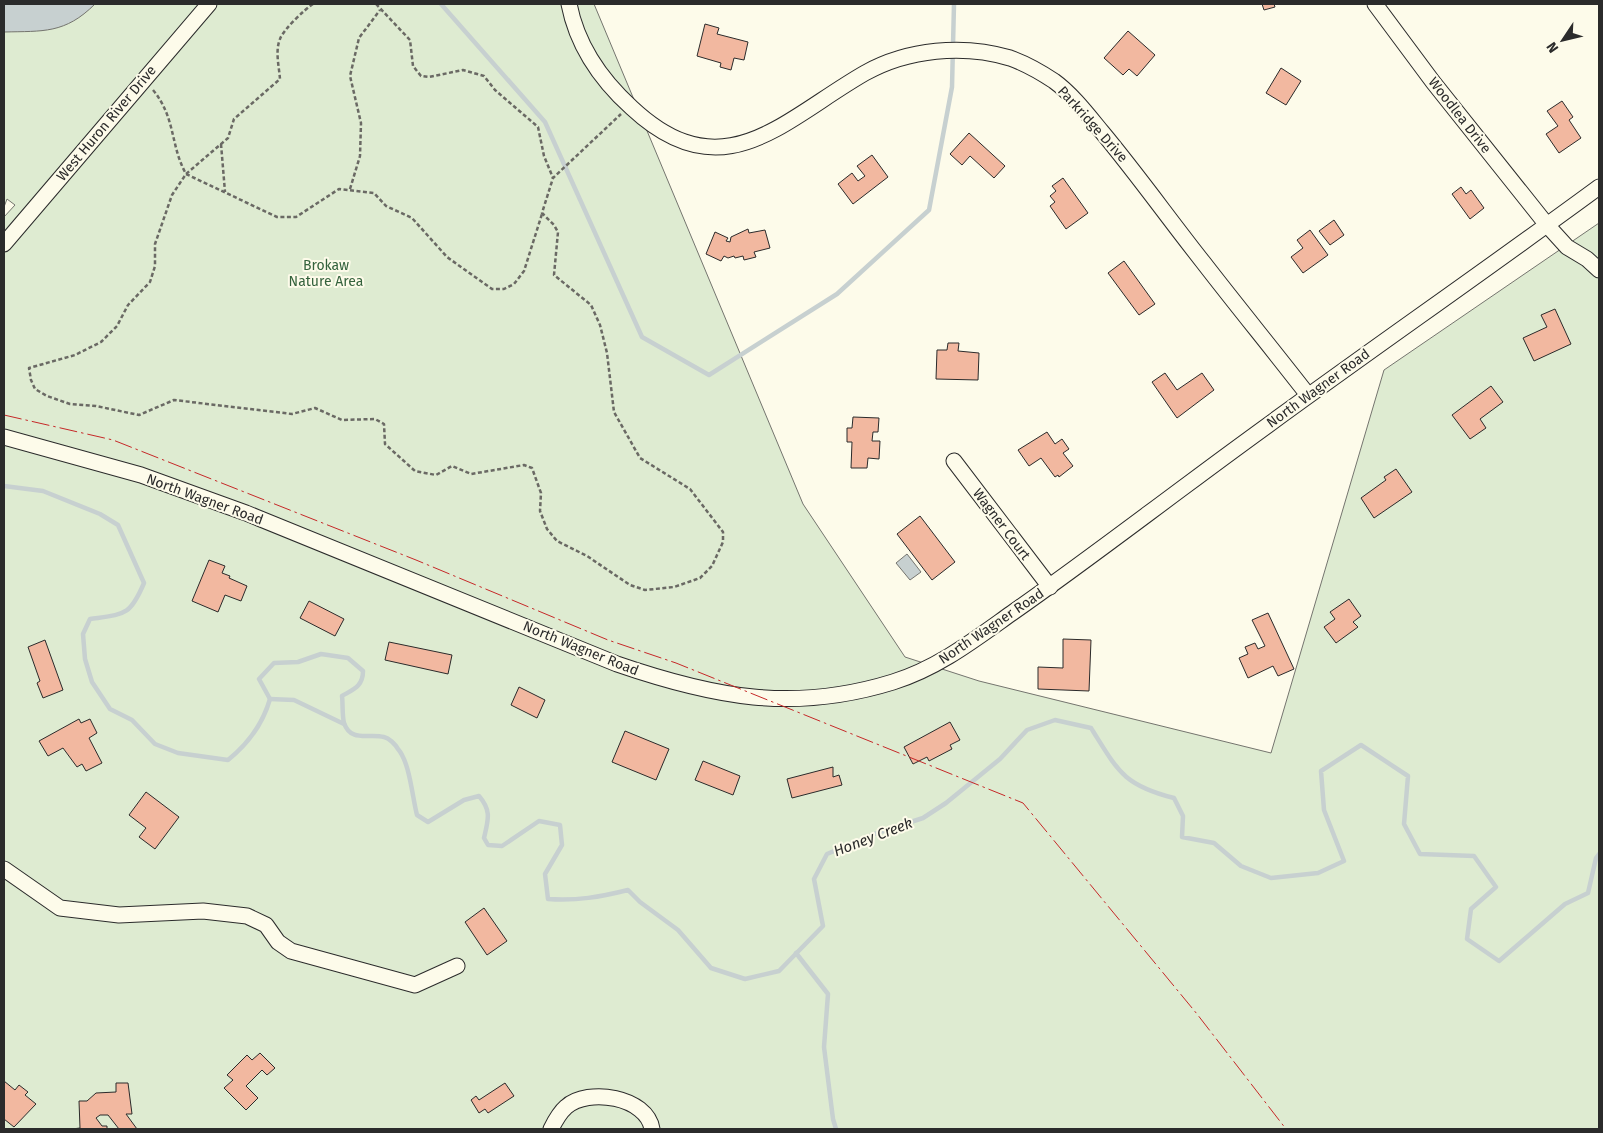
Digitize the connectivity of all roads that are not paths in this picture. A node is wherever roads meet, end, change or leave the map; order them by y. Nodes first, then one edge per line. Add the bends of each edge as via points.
1 (209, 4) edge
2 (568, 4) edge
3 (1375, 4) edge
4 (1599, 187) edge
5 (1547, 225) junction
6 (4, 244) edge
7 (1599, 270) edge
8 (1308, 395) junction
9 (4, 437) edge
10 (954, 461) dead end
11 (1050, 587) junction
12 (4, 869) edge
13 (457, 966) dead end
14 (550, 1129) edge
15 (652, 1129) edge

1 - 6 street, West Huron River Drive
2 - 8 street, Parkridge Drive via 590,61 615,93 656,128 691,146 735,145 776,130 867,72 910,55 964,50 1011,59 1054,82 1086,113
3 - 5 street, Woodlea Drive
4 - 5 street, North Wagner Road
5 - 7 street, Woodlea Drive via 1567,247
5 - 8 street, North Wagner Road
8 - 11 street, North Wagner Road
9 - 11 street, North Wagner Road via 141,475 255,516 617,664 674,684 734,696 798,699 894,682 942,662
10 - 11 street, Wagner Court
12 - 13 street via 60,908 118,915 203,910 247,916 266,925 278,942 292,951 415,985
14 - 15 street via 567,1106 595,1097 630,1102 645,1115

